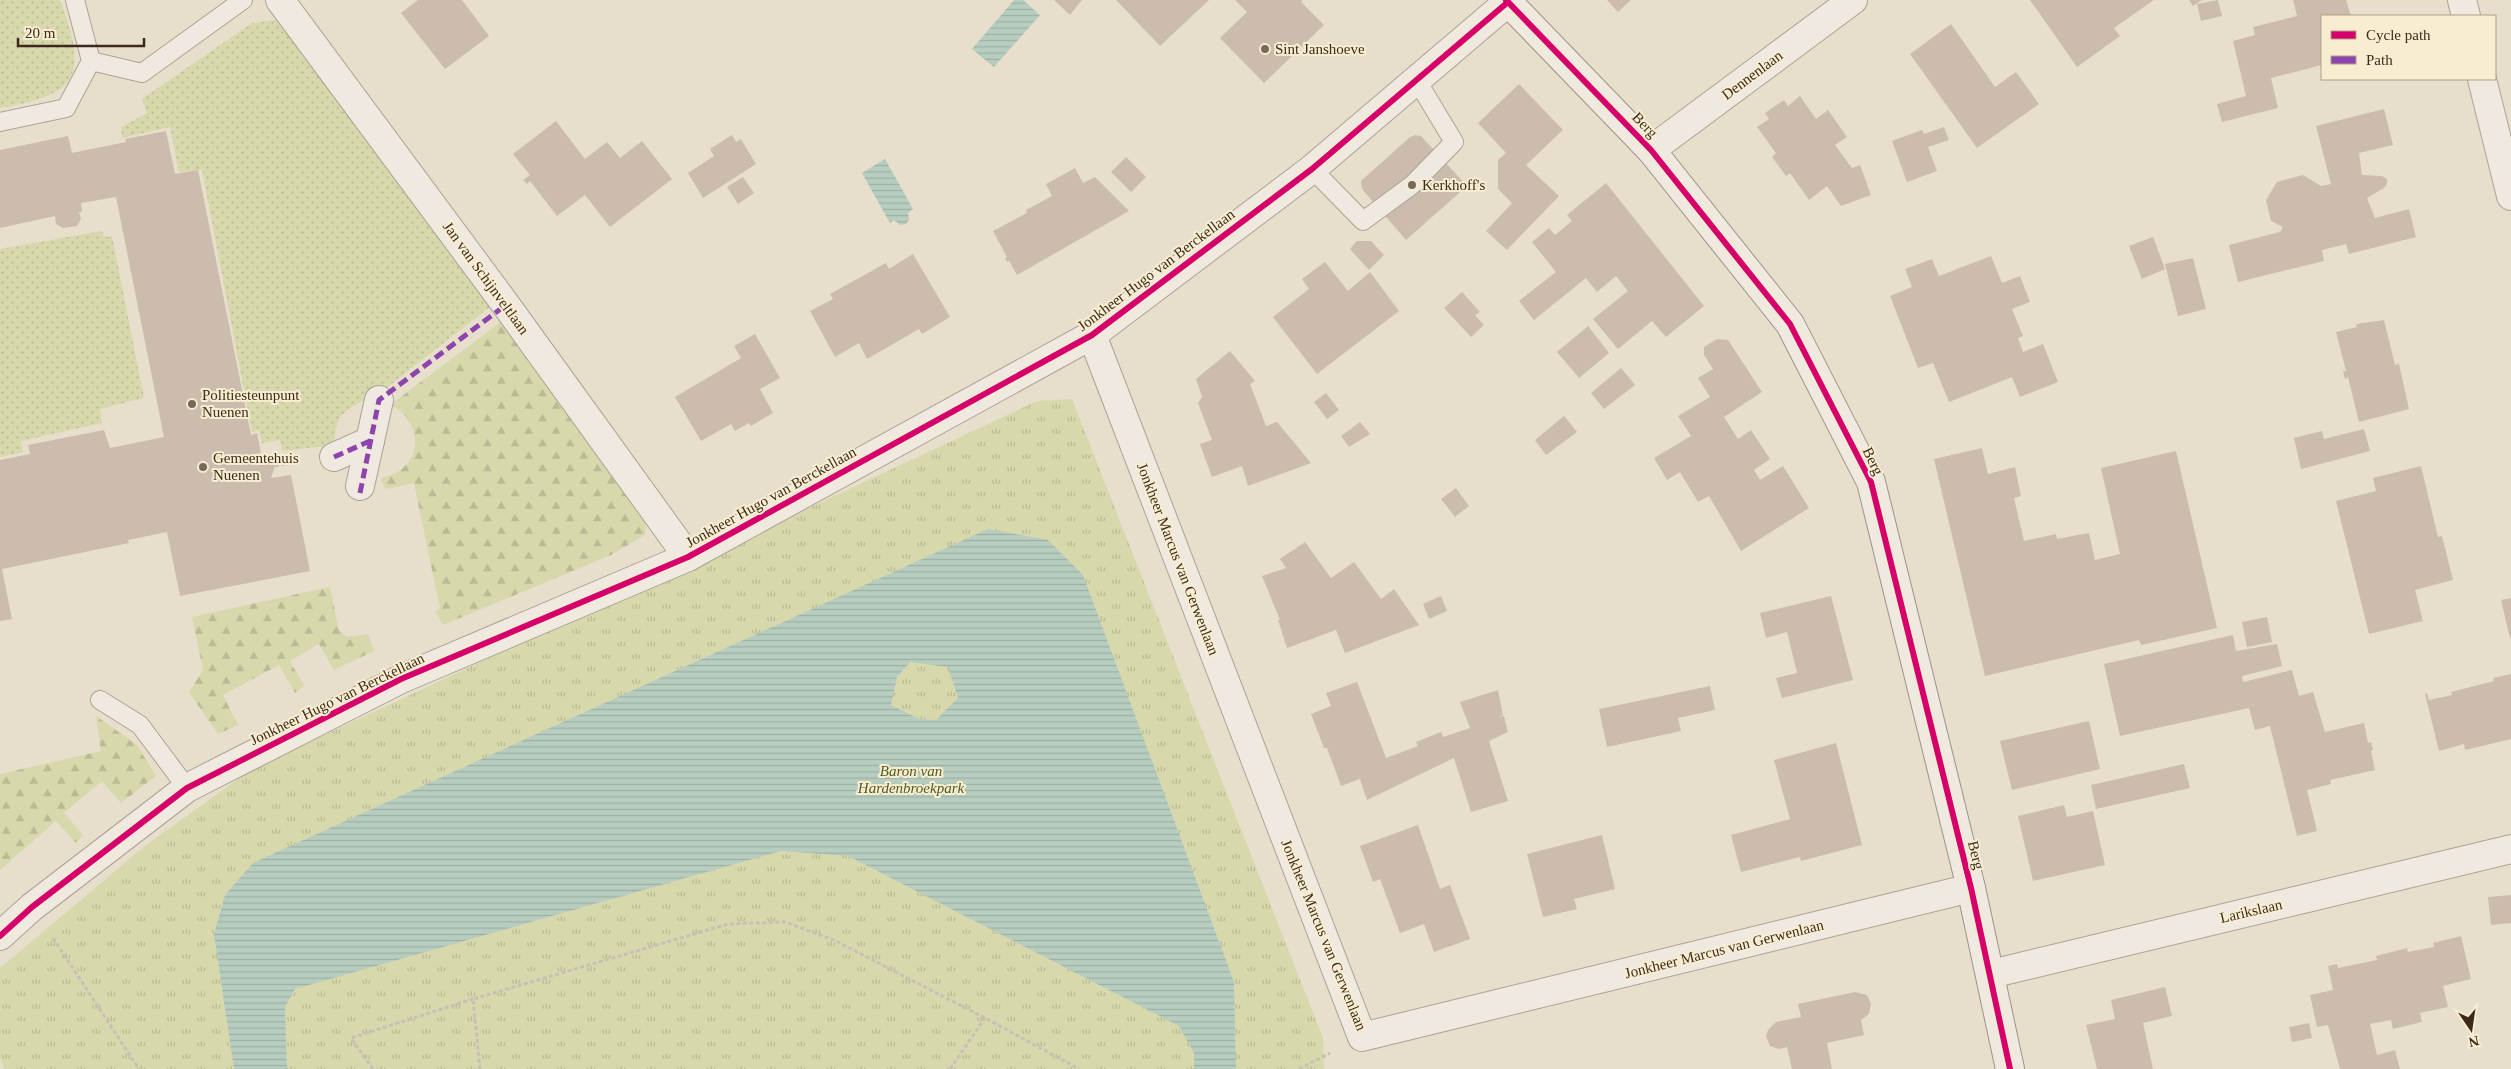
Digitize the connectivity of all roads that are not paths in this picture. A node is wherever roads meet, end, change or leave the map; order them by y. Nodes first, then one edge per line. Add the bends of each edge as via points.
1 (75, 0) edge
2 (243, 0) edge
3 (280, 0) edge
4 (1853, 0) edge
5 (2462, 0) edge
6 (1507, 1) edge
7 (2466, 15) edge
8 (91, 61) junction
9 (1416, 80) junction
10 (2482, 80) edge
11 (0, 122) edge
12 (1651, 150) junction
13 (1312, 169) junction
14 (2511, 196) edge
15 (1092, 335) junction
16 (380, 400) dead end
17 (370, 441) junction
18 (334, 457) dead end
19 (360, 486) dead end
20 (688, 557) junction
21 (100, 700) dead end
22 (187, 788) junction
23 (2511, 849) edge
24 (1971, 888) junction
25 (0, 936) edge
26 (1991, 974) junction
27 (2010, 1069) edge

1 - 8 lane
2 - 8 lane via 142,73
3 - 20 street, Jan van Schijnveltlaan
4 - 12 street, Dennenlaan
5 - 7 street
6 - 9 street, Jonkheer Hugo van Berckellaan
6 - 12 street, Berg
8 - 11 lane via 66,108
9 - 13 street, Jonkheer Hugo van Berckellaan
9 - 13 lane via 1454,142 1412,184 1363,220
10 - 14 street
12 - 24 street, Berg via 1790,324 1870,482
13 - 15 street, Jonkheer Hugo van Berckellaan
15 - 20 street, Jonkheer Hugo van Berckellaan
15 - 24 street, Jonkheer Marcus van Gerwenlaan via 1362,1037
16 - 17 street
17 - 18 street
17 - 19 street
20 - 22 street, Jonkheer Hugo van Berckellaan via 401,679
21 - 22 lane via 140,725
22 - 25 street, Jonkheer Hugo van Berckellaan via 32,907
23 - 26 street, Larikslaan
24 - 26 street, Berg
26 - 27 street, Berg

